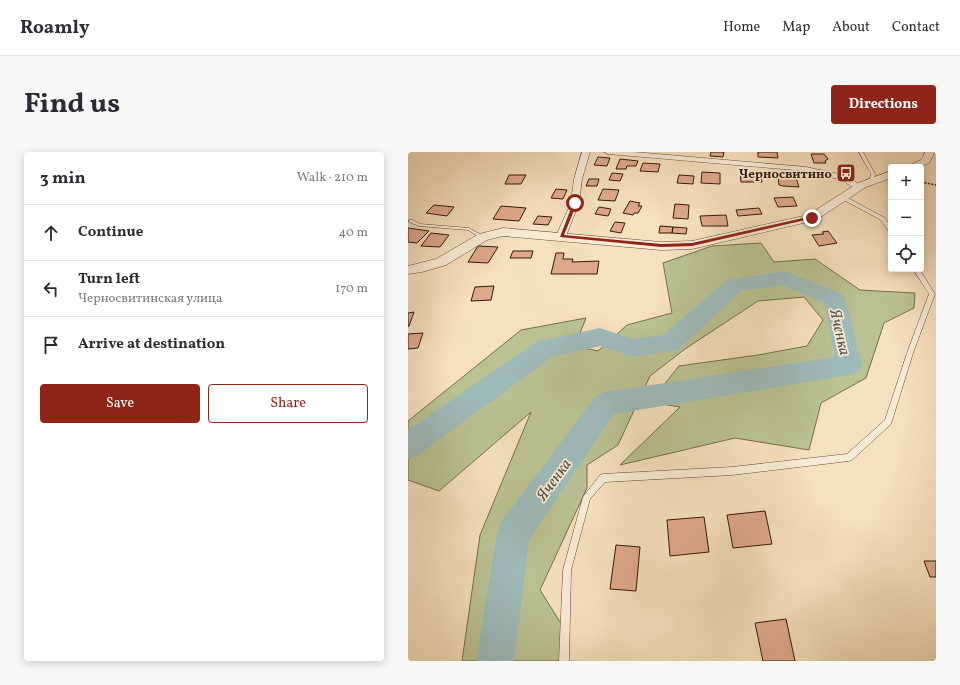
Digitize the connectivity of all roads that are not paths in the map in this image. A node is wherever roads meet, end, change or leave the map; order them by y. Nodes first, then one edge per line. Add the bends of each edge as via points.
1 (586, 152) edge
2 (608, 152) edge
3 (861, 152) edge
4 (930, 152) edge
5 (919, 164) edge
6 (888, 175) edge
7 (871, 182) junction
8 (858, 187) junction
9 (842, 197) junction
10 (411, 221) dead end
11 (888, 226) edge
12 (561, 236) junction
13 (483, 237) junction
14 (408, 270) edge
15 (918, 272) edge
16 (564, 661) edge

1 - 12 street via 578,179 575,203
2 - 8 street via 806,169 845,178
3 - 7 lane via 873,174
4 - 5 street via 926,161
6 - 7 street
7 - 8 street
8 - 9 street
9 - 11 lane via 883,219
9 - 12 street via 812,218 692,245 661,246
10 - 13 lane via 419,225 469,229
12 - 13 street via 502,232
13 - 14 street via 441,262
15 - 16 lane via 932,294 888,422 849,457 732,471 602,478 587,497 567,570

